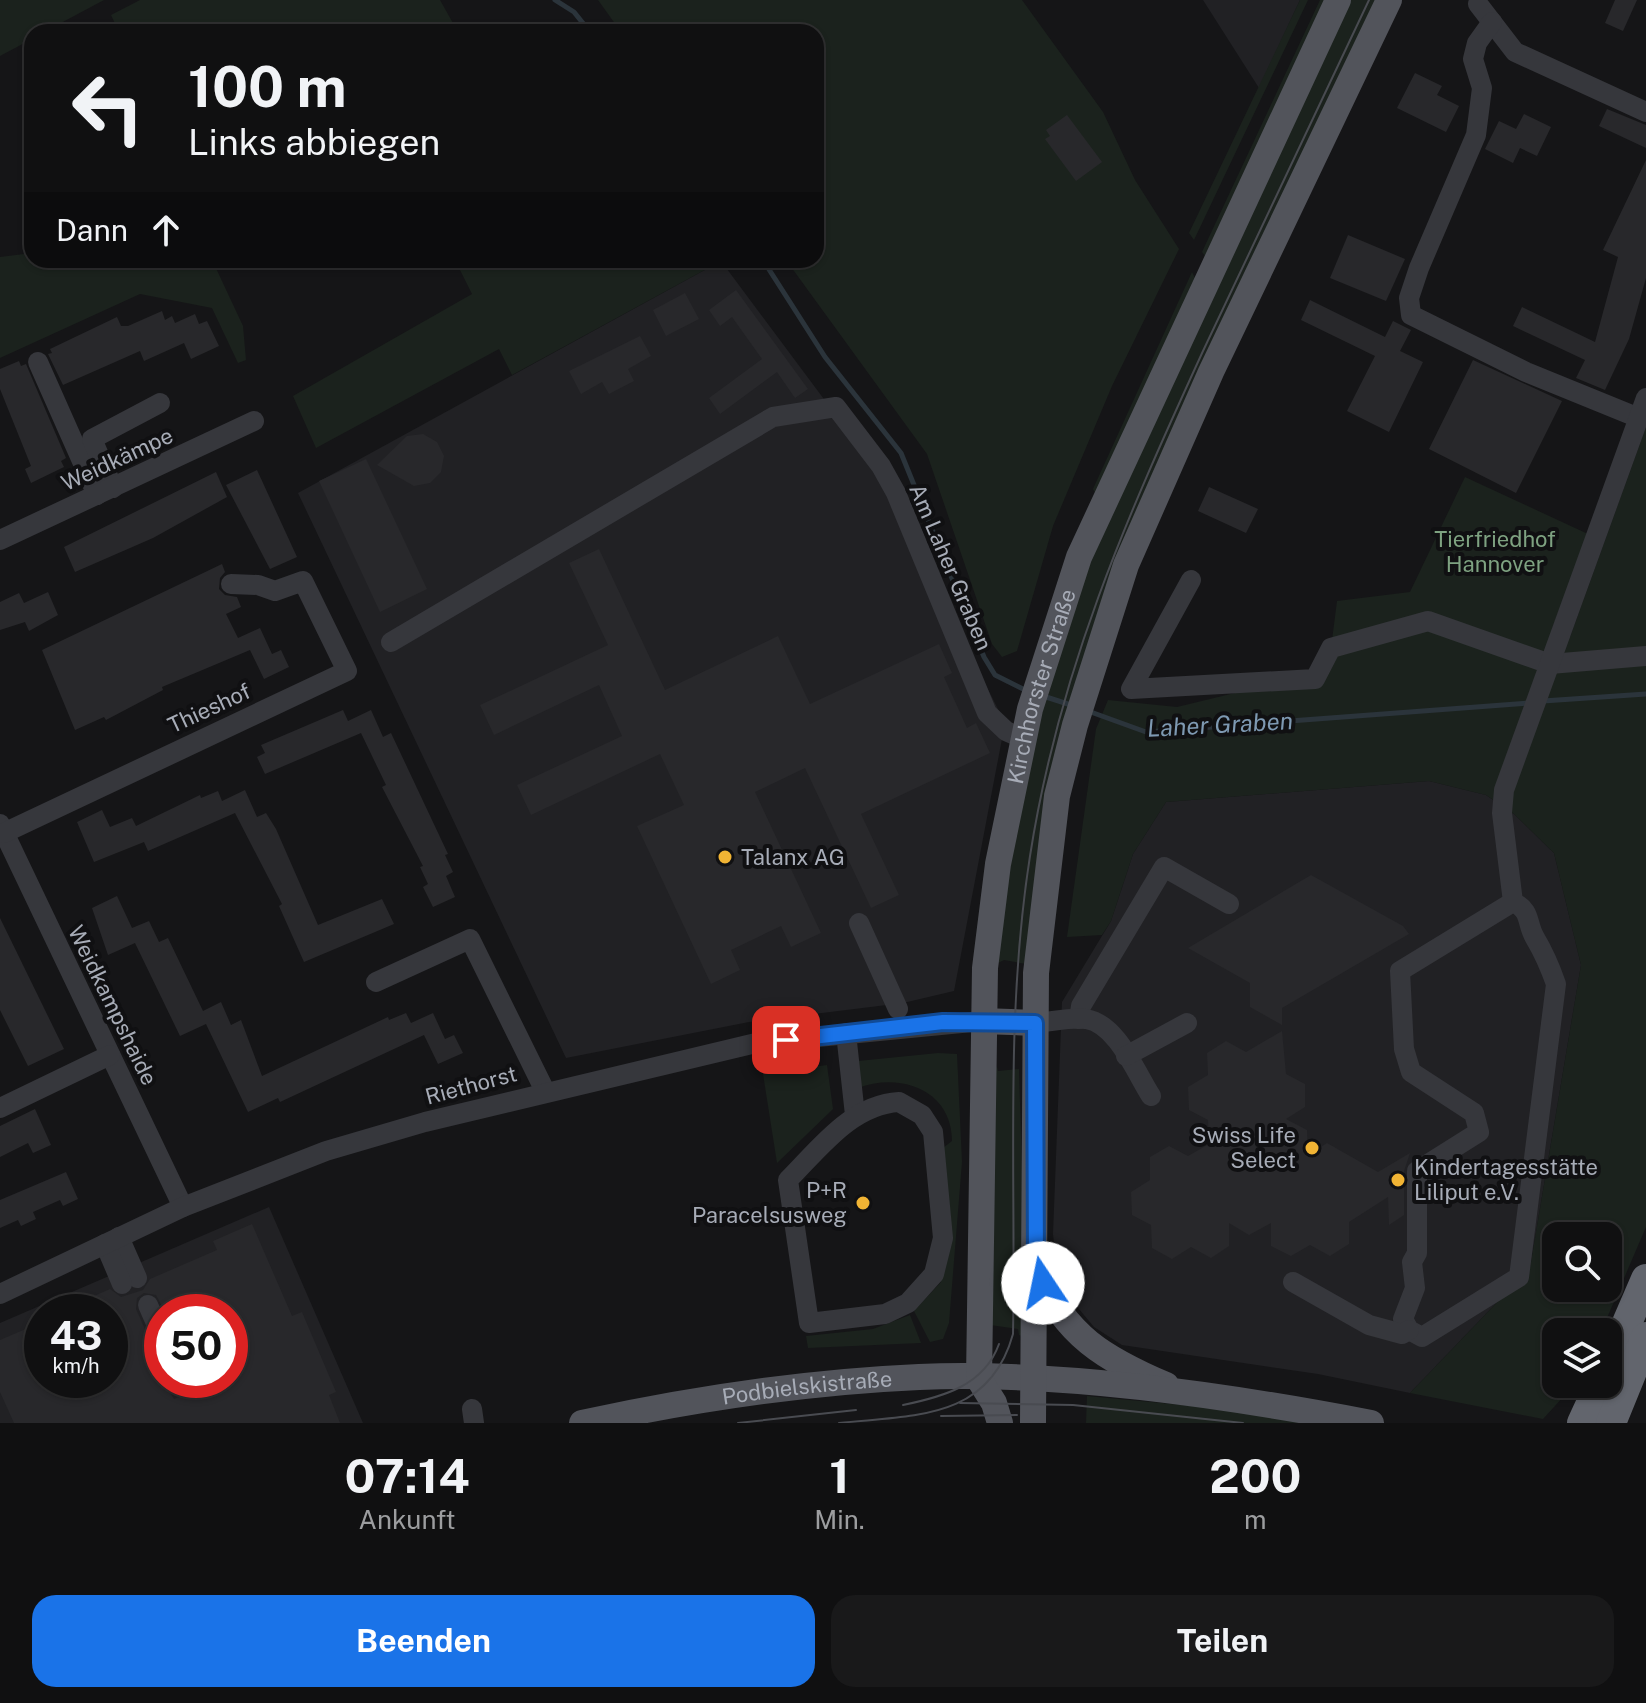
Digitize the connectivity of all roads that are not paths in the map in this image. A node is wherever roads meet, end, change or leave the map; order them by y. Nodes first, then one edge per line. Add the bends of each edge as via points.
1 (1338, 0) edge
2 (1389, 0) edge
3 (1478, 4) dead end
4 (1492, 22) junction
5 (1646, 112) edge
6 (38, 362) dead end
7 (1646, 398) edge
8 (160, 403) dead end
9 (1639, 418) junction
10 (254, 421) dead end
11 (105, 491) junction
12 (0, 540) edge
13 (1191, 580) dead end
14 (231, 584) dead end
15 (391, 642) dead end
16 (1646, 656) edge
17 (1550, 664) junction
18 (1024, 739) junction
19 (2, 828) edge
20 (1513, 902) junction
21 (1229, 904) dead end
22 (859, 923) dead end
23 (376, 982) dead end
24 (898, 1009) dead end
25 (1079, 1019) junction
26 (982, 1021) junction
27 (1035, 1023) junction
28 (1187, 1023) dead end
29 (846, 1033) junction
30 (110, 1055) junction
31 (1126, 1056) junction
32 (545, 1091) junction
33 (1151, 1096) dead end
34 (0, 1108) edge
35 (855, 1115) junction
36 (183, 1207) junction
37 (112, 1241) junction
38 (1036, 1266) junction
39 (1646, 1279) edge
40 (129, 1281) dead end
41 (1293, 1282) dead end
42 (0, 1294) edge
43 (1409, 1330) junction
44 (1622, 1335) edge
45 (1646, 1337) edge
46 (979, 1379) junction
47 (1034, 1380) junction
48 (1192, 1395) junction
49 (1599, 1398) edge
50 (1597, 1422) edge
51 (582, 1423) edge
52 (1000, 1423) edge
53 (1033, 1423) edge
54 (1371, 1423) edge

1 - 18 main road, Kirchhorster Straße via 1079,557
2 - 27 main road, Kirchhorster Straße via 1126,565 1057,796 1041,904
3 - 4 street
4 - 5 street via 1515,52
4 - 9 street via 1473,59 1482,88 1476,135 1419,268 1409,298 1411,315 1526,372
6 - 11 street
7 - 9 street
8 - 11 street via 92,439
9 - 17 street
10 - 11 street, Weidkämpe
11 - 12 street, Weidkämpe
13 - 17 street via 1131,689 1315,679 1331,648 1428,621
14 - 19 street, Thieshof via 275,591 303,581 347,671
15 - 18 street, Am Laher Graben via 773,417 836,407 896,493 987,713
16 - 17 street
17 - 20 street via 1504,790
18 - 26 main road, Kirchhorster Straße via 998,864
19 - 30 street, Weidkampshaide
20 - 43 street via 1530,918 1556,984 1519,1277 1422,1337
20 - 43 street via 1400,971 1404,1049 1411,1072 1474,1113 1479,1132 1417,1171 1415,1288 1403,1319
21 - 25 street via 1164,867 1081,1006
22 - 24 street
23 - 32 street via 470,939
25 - 27 street
25 - 31 street via 1109,1030
26 - 27 main road
26 - 29 street, Riethorst
26 - 46 main road, Kirchhorster Straße
27 - 38 main road, Kirchhorster Straße
28 - 31 street
29 - 32 street, Riethorst
29 - 35 street
30 - 34 street
30 - 36 street, Weidkampshaide
31 - 33 street
32 - 36 street, Riethorst via 337,1148
35 - 35 street via 788,1180 809,1323 885,1314 908,1303 934,1274 943,1238 933,1132 922,1115 899,1102 880,1103
36 - 37 street, Riethorst
37 - 40 street
37 - 42 street, Riethorst
38 - 47 main road, Kirchhorster Straße
38 - 48 main road via 1050,1300 1088,1344 1112,1361
39 - 44 highway
41 - 43 street via 1369,1325 1402,1334
45 - 50 highway
46 - 47 main road, Podbielskistraße
46 - 51 main road, Podbielskistraße via 842,1382
46 - 52 main road, Kirchhorster Straße
47 - 48 main road, Podbielskistraße
47 - 53 main road, Kirchhorster Straße
48 - 54 main road
49 - 50 highway

